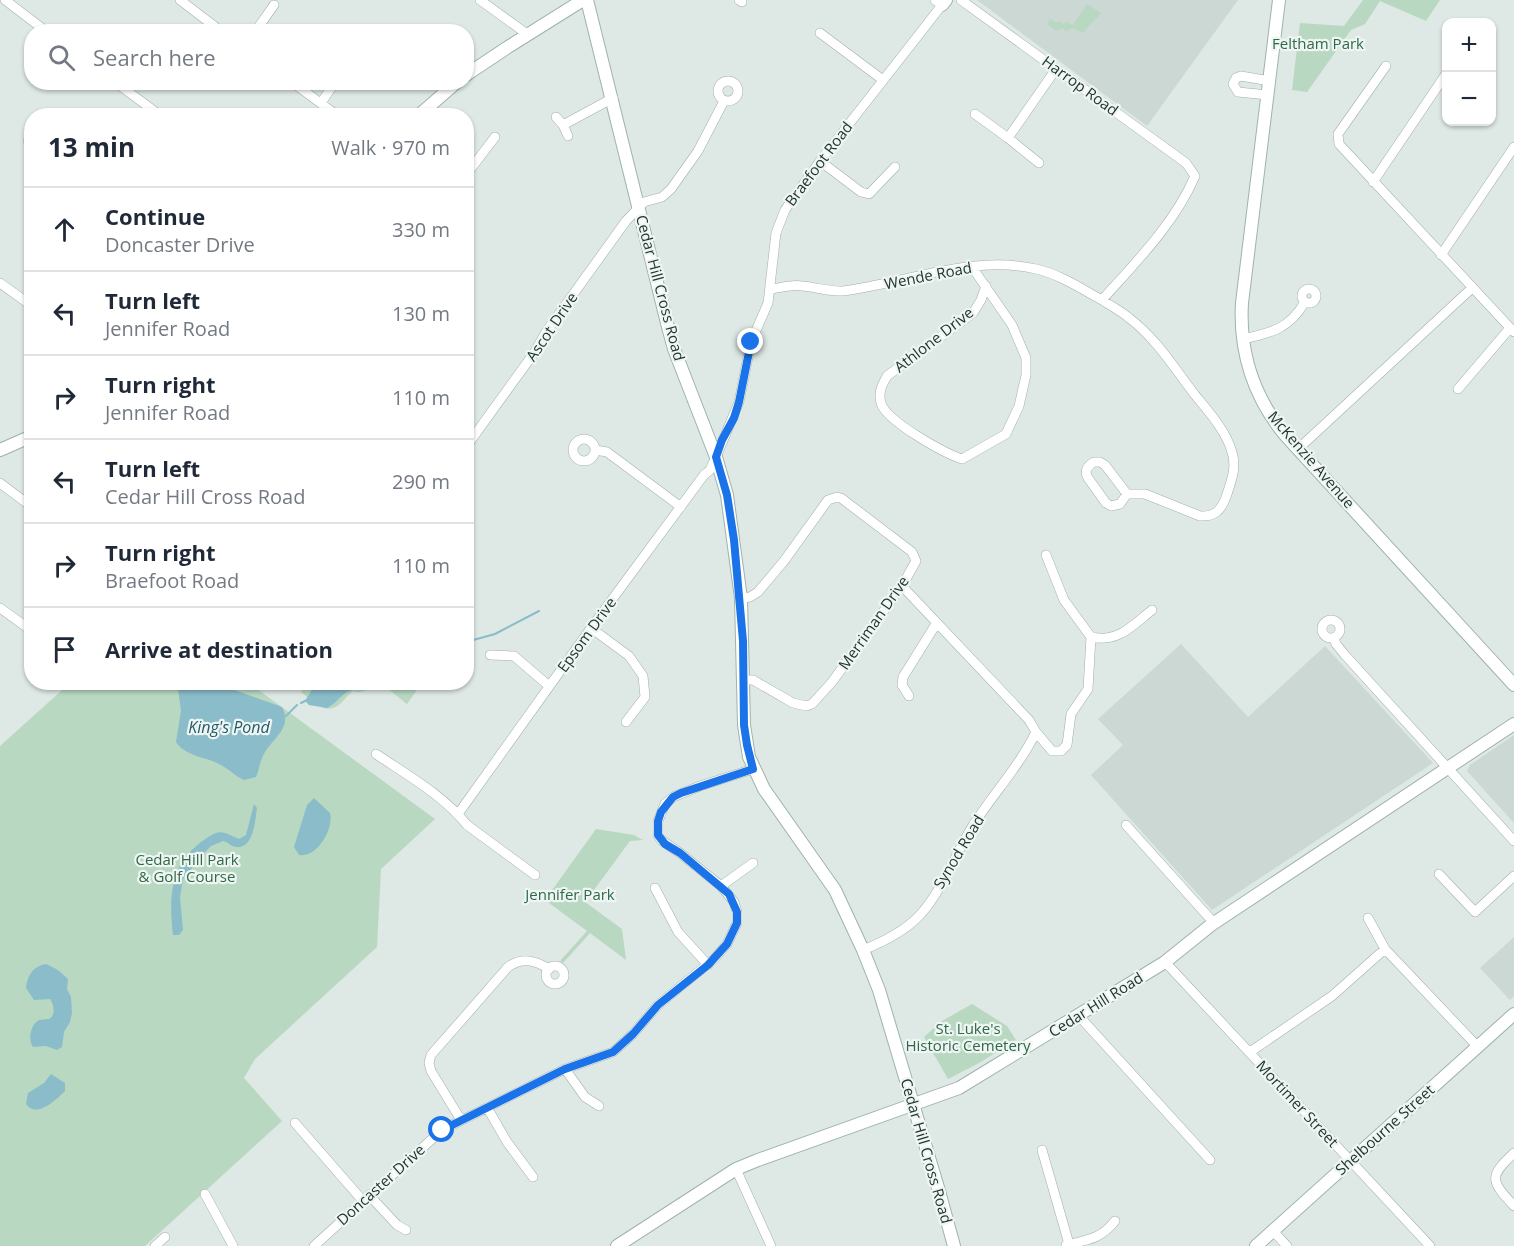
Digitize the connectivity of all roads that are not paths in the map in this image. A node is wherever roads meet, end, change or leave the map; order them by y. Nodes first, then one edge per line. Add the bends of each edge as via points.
1 (5, 0) edge
2 (180, 0) edge
3 (480, 0) edge
4 (585, 0) edge
5 (961, 0) edge
6 (1280, 0) edge
7 (941, 2) edge
8 (274, 5) dead end
9 (36, 24) edge
10 (212, 24) edge
11 (261, 24) edge
12 (820, 33) dead end
13 (527, 34) junction
14 (1386, 66) dead end
15 (1056, 69) junction
16 (474, 70) edge
17 (883, 80) junction
18 (1442, 80) edge
19 (1270, 81) junction
20 (126, 90) edge
21 (303, 90) edge
22 (330, 90) edge
23 (448, 90) edge
24 (1268, 95) junction
25 (613, 98) junction
26 (724, 101) dead end
27 (321, 103) junction
28 (150, 108) edge
29 (328, 108) edge
30 (427, 108) edge
31 (975, 114) dead end
32 (556, 117) dead end
33 (563, 125) junction
34 (568, 136) dead end
35 (495, 137) dead end
36 (1008, 138) junction
37 (1514, 147) edge
38 (820, 160) junction
39 (1039, 163) dead end
40 (474, 165) edge
41 (895, 167) dead end
42 (1373, 182) junction
43 (638, 207) junction
44 (1441, 255) junction
45 (972, 267) junction
46 (0, 283) edge
47 (986, 286) junction
48 (1472, 288) junction
49 (771, 289) junction
50 (24, 300) edge
51 (1102, 300) junction
52 (1305, 302) dead end
53 (1512, 330) edge
54 (1243, 339) junction
55 (1458, 389) dead end
56 (474, 436) edge
57 (24, 440) edge
58 (1298, 449) junction
59 (0, 450) edge
60 (595, 450) dead end
61 (716, 457) junction
62 (0, 483) edge
63 (1127, 495) junction
64 (24, 501) edge
65 (681, 507) junction
66 (1046, 555) dead end
67 (902, 586) junction
68 (741, 598) junction
69 (0, 608) edge
70 (1152, 610) dead end
71 (936, 624) junction
72 (24, 626) edge
73 (591, 628) junction
74 (1091, 638) junction
75 (1334, 638) dead end
76 (490, 655) dead end
77 (744, 680) junction
78 (1514, 685) edge
79 (549, 686) junction
80 (909, 696) dead end
81 (626, 722) dead end
82 (1514, 724) edge
83 (1036, 732) junction
84 (375, 754) dead end
85 (753, 769) junction
86 (1448, 769) junction
87 (458, 814) junction
88 (1126, 825) dead end
89 (1514, 841) edge
90 (753, 863) dead end
91 (1439, 874) dead end
92 (535, 875) dead end
93 (1514, 876) edge
94 (721, 886) junction
95 (655, 888) dead end
96 (1368, 918) dead end
97 (1214, 923) junction
98 (1385, 949) junction
99 (863, 950) junction
100 (1165, 962) junction
101 (708, 965) junction
102 (549, 969) dead end
103 (1514, 1014) edge
104 (1079, 1016) junction
105 (1478, 1047) junction
106 (1250, 1053) junction
107 (565, 1069) junction
108 (599, 1106) dead end
109 (913, 1106) junction
110 (488, 1109) junction
111 (460, 1120) junction
112 (296, 1124) dead end
113 (1042, 1150) dead end
114 (1514, 1153) edge
115 (1210, 1160) dead end
116 (1351, 1162) junction
117 (736, 1169) junction
118 (533, 1177) dead end
119 (205, 1194) dead end
120 (366, 1198) junction
121 (1514, 1206) edge
122 (1116, 1221) dead end
123 (406, 1230) dead end
124 (1273, 1231) junction
125 (165, 1237) dead end
126 (1085, 1243) edge
127 (1066, 1245) edge
128 (155, 1246) edge
129 (233, 1246) edge
130 (314, 1246) edge
131 (617, 1246) edge
132 (771, 1246) edge
133 (954, 1246) edge
134 (1256, 1246) edge
135 (1287, 1246) edge
136 (1430, 1246) edge

1 - 9 street
2 - 10 street
3 - 13 street
4 - 13 main road
4 - 25 main road, Cedar Hill Cross Road
5 - 15 street, Harrop Road
6 - 19 main road, McKenzie Avenue
7 - 17 street, Braefoot Road
8 - 11 street
12 - 17 street
13 - 16 main road
14 - 42 street via 1338,134 1339,144
15 - 36 street
15 - 51 street, Harrop Road via 1159,142 1186,163 1195,176 1156,239
17 - 38 street, Braefoot Road
18 - 42 street
19 - 24 main road, McKenzie Avenue
19 - 24 street via 1241,76 1233,84 1238,92
20 - 28 street
21 - 27 street
22 - 27 street
23 - 30 main road
24 - 54 main road, McKenzie Avenue via 1242,303
25 - 33 street
25 - 43 main road, Cedar Hill Cross Road
26 - 43 street via 698,151 671,189
27 - 29 street
31 - 36 street
32 - 33 street
33 - 34 street
35 - 40 street
36 - 39 street
37 - 44 street
38 - 41 street via 869,194
38 - 49 street, Braefoot Road via 779,222
42 - 44 street
43 - 56 street, Ascot Drive
43 - 61 main road, Cedar Hill Cross Road via 674,349
44 - 48 street
45 - 47 street, Athlone Drive
45 - 49 street, Wende Road via 839,291 799,285
45 - 51 street, Wende Road via 1004,264 1038,269
46 - 50 street
47 - 47 street, Athlone Drive via 973,313 887,376 880,389 881,404 888,414 919,437 963,459 1006,434 1019,406 1026,375 1022,345
48 - 53 street
48 - 58 street
49 - 61 street, Braefoot Road via 751,342 737,410
51 - 63 street, Wende Road via 1147,334 1179,373 1233,453 1234,473 1224,502 1209,517 1144,494
52 - 54 street via 1299,314 1278,330
53 - 55 street
54 - 58 main road, McKenzie Avenue via 1261,400
57 - 59 main road
58 - 78 main road, McKenzie Avenue
60 - 65 street via 607,452
61 - 65 street, Epsom Drive
61 - 68 main road, Cedar Hill Cross Road via 731,516
62 - 64 street
63 - 63 street via 1100,462 1087,468 1088,478 1106,503 1115,506
65 - 73 street, Epsom Drive
66 - 74 street via 1064,600
67 - 68 street, Merriman Drive via 916,561 912,552 837,497 828,500 758,592
67 - 71 street
67 - 77 street, Merriman Drive via 812,704 793,703 753,680
68 - 77 main road, Cedar Hill Cross Road
69 - 72 street
70 - 74 street via 1113,638
71 - 80 street via 903,677 902,685
71 - 83 street via 1029,720
73 - 79 street, Epsom Drive
73 - 81 street via 629,656 643,676 645,698
74 - 83 street via 1088,689 1071,714 1067,745 1061,751 1052,751
75 - 86 street
76 - 79 street via 514,656
77 - 85 main road, Cedar Hill Cross Road via 745,735
79 - 87 street, Epsom Drive
82 - 86 main road, Cedar Hill Road
83 - 99 street, Synod Road via 1027,751 974,824 928,905 908,926
84 - 87 street
85 - 94 street via 673,797 665,804 658,821 661,840
85 - 99 main road, Cedar Hill Cross Road via 835,890
86 - 89 street
86 - 97 main road, Cedar Hill Road
87 - 92 street via 467,825
88 - 97 street
90 - 94 street
91 - 93 street via 1475,912
94 - 101 street, Doncaster Drive via 734,902 737,923 727,944
95 - 101 street via 678,932
96 - 98 street
97 - 100 main road, Cedar Hill Road
98 - 105 street
98 - 106 street via 1332,996
99 - 109 main road, Cedar Hill Cross Road via 879,990
100 - 104 main road, Cedar Hill Road
100 - 106 street, Mortimer Street
101 - 107 street, Doncaster Drive via 658,1005 613,1052
102 - 111 street via 531,960 508,967 431,1055 431,1071
103 - 105 main road, Shelbourne Street
104 - 109 main road, Cedar Hill Road via 959,1088
104 - 115 street
105 - 116 main road, Shelbourne Street
106 - 116 street, Mortimer Street
107 - 108 street via 585,1097
107 - 110 street, Doncaster Drive
109 - 117 main road, Cedar Hill Road
109 - 133 main road, Cedar Hill Cross Road
110 - 111 street, Doncaster Drive
110 - 118 street
111 - 120 street, Doncaster Drive via 435,1136
112 - 120 street
113 - 127 street
114 - 121 street via 1495,1177 1497,1186
116 - 124 main road, Shelbourne Street
116 - 136 street, Mortimer Street
117 - 131 main road, Cedar Hill Road
117 - 132 street
119 - 129 street
120 - 123 street
120 - 130 street, Doncaster Drive
122 - 126 street via 1108,1231
124 - 134 main road, Shelbourne Street
124 - 135 street
125 - 128 street
126 - 127 street

